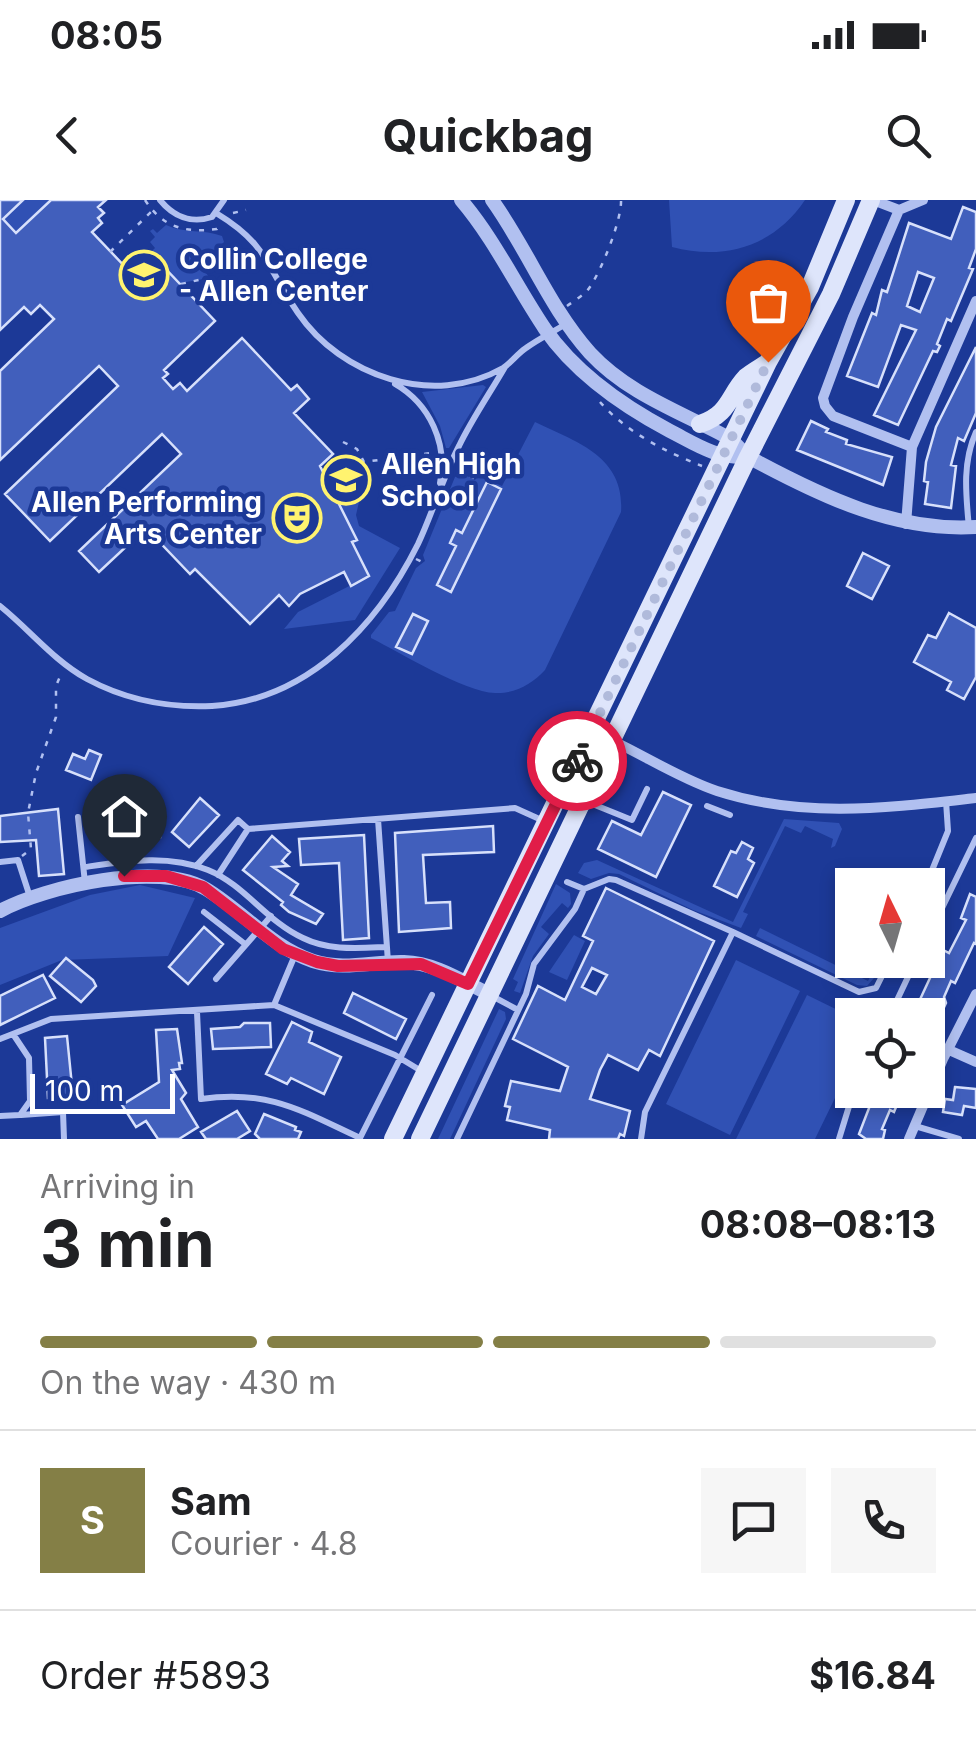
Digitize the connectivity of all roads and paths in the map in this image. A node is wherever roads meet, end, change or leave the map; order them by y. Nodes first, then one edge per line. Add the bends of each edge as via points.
1 (160, 200) edge
2 (224, 200) edge
3 (461, 200) edge
4 (492, 200) edge
5 (621, 200) edge
6 (846, 200) edge
7 (872, 200) edge
8 (923, 200) edge
9 (898, 210) junction
10 (152, 211) dead end
11 (216, 213) junction
12 (110, 252) dead end
13 (212, 278) dead end
14 (181, 284) dead end
15 (976, 301) edge
16 (566, 306) dead end
17 (566, 324) junction
18 (549, 334) junction
19 (768, 362) junction
20 (505, 367) junction
21 (386, 379) junction
22 (700, 424) junction
23 (976, 432) edge
24 (731, 438) junction
25 (344, 442) dead end
26 (912, 447) junction
27 (722, 458) junction
28 (748, 458) junction
29 (442, 460) junction
30 (450, 467) junction
31 (476, 479) dead end
32 (436, 499) junction
33 (906, 524) junction
34 (972, 528) edge
35 (0, 606) edge
36 (62, 672) dead end
37 (592, 730) junction
38 (613, 741) junction
39 (647, 789) dead end
40 (976, 798) edge
41 (584, 801) junction
42 (946, 801) junction
43 (707, 806) dead end
44 (730, 815) dead end
45 (78, 817) dead end
46 (378, 819) junction
47 (547, 822) junction
48 (248, 829) junction
49 (976, 838) edge
50 (18, 860) junction
51 (0, 862) edge
52 (85, 866) junction
53 (196, 866) junction
54 (933, 868) edge
55 (218, 874) junction
56 (567, 882) dead end
57 (86, 884) junction
58 (584, 889) junction
59 (30, 898) junction
60 (945, 903) edge
61 (0, 911) edge
62 (204, 912) dead end
63 (271, 915) junction
64 (258, 928) junction
65 (733, 932) junction
66 (245, 944) junction
67 (296, 954) junction
68 (388, 955) junction
69 (881, 978) edge
70 (216, 979) dead end
71 (468, 984) junction
72 (490, 994) junction
73 (976, 994) edge
74 (432, 995) dead end
75 (274, 1005) junction
76 (518, 1010) junction
77 (198, 1012) junction
78 (13, 1034) junction
79 (0, 1039) edge
80 (949, 1050) junction
81 (402, 1059) junction
82 (976, 1062) edge
83 (425, 1073) junction
84 (848, 1108) edge
85 (20, 1115) junction
86 (0, 1116) edge
87 (914, 1126) junction
88 (64, 1139) edge
89 (392, 1139) edge
90 (420, 1139) edge
91 (457, 1139) edge
92 (641, 1139) edge
93 (838, 1139) edge
94 (909, 1139) edge
95 (958, 1139) edge

1 - 11 lane via 190,220
2 - 11 lane
3 - 18 street
4 - 17 street
5 - 16 path via 622,213 596,274
6 - 19 main road via 810,287
7 - 9 street
7 - 28 main road
8 - 9 street
9 - 26 street via 823,398 833,416
10 - 12 path
11 - 21 lane via 260,247 296,311 324,344
13 - 14 path
15 - 26 street
17 - 18 lane
17 - 22 street via 624,382
18 - 20 lane
18 - 27 street via 618,400
19 - 22 main road via 745,378 720,414
19 - 24 main road
20 - 21 lane via 434,386
20 - 30 lane
21 - 29 lane via 411,393 430,416
22 - 24 street
23 - 34 lane via 965,470
24 - 27 main road
24 - 28 street
25 - 29 path via 358,448 364,462 431,454
26 - 33 street
27 - 28 street
27 - 37 main road
28 - 33 street
28 - 38 main road
29 - 32 lane
30 - 31 path
30 - 32 lane
32 - 35 lane via 416,547 348,643 294,684 253,701 190,707 119,693 55,657
33 - 34 street
36 - 50 path via 28,813 30,849
37 - 38 main road
37 - 47 main road
38 - 41 main road
38 - 42 street via 712,790 785,808
39 - 41 lane via 632,820
40 - 42 street
41 - 72 main road
42 - 54 lane via 948,831
43 - 44 lane
45 - 52 lane
46 - 47 lane via 515,808
46 - 48 lane
46 - 68 lane
47 - 71 main road
48 - 53 lane via 238,820
48 - 55 lane
49 - 60 lane
50 - 51 lane
50 - 59 lane
52 - 53 lane via 147,859
52 - 57 lane
53 - 55 lane
55 - 63 lane
56 - 58 lane
57 - 59 street
57 - 64 street via 166,876 203,887
58 - 65 lane via 616,880
58 - 76 lane via 537,959
59 - 61 street
62 - 66 lane
63 - 64 lane
63 - 68 lane via 301,938 330,948
64 - 66 lane
64 - 67 street
65 - 69 lane via 860,992 876,988
65 - 92 lane via 645,1112
66 - 70 lane
67 - 68 street via 338,966
67 - 75 lane
68 - 71 street
71 - 72 street
71 - 83 main road
72 - 76 lane
72 - 90 main road
73 - 80 street
74 - 81 lane
75 - 77 lane
75 - 81 lane
76 - 91 lane
77 - 78 lane via 52,1020
77 - 81 lane via 201,1099 235,1094 280,1101 360,1138
78 - 79 lane
78 - 85 lane via 28,1058 30,1101
80 - 82 street
80 - 87 street
81 - 83 lane
83 - 89 main road
84 - 93 lane
85 - 86 lane
85 - 88 lane via 63,1112
87 - 94 street
87 - 95 lane

